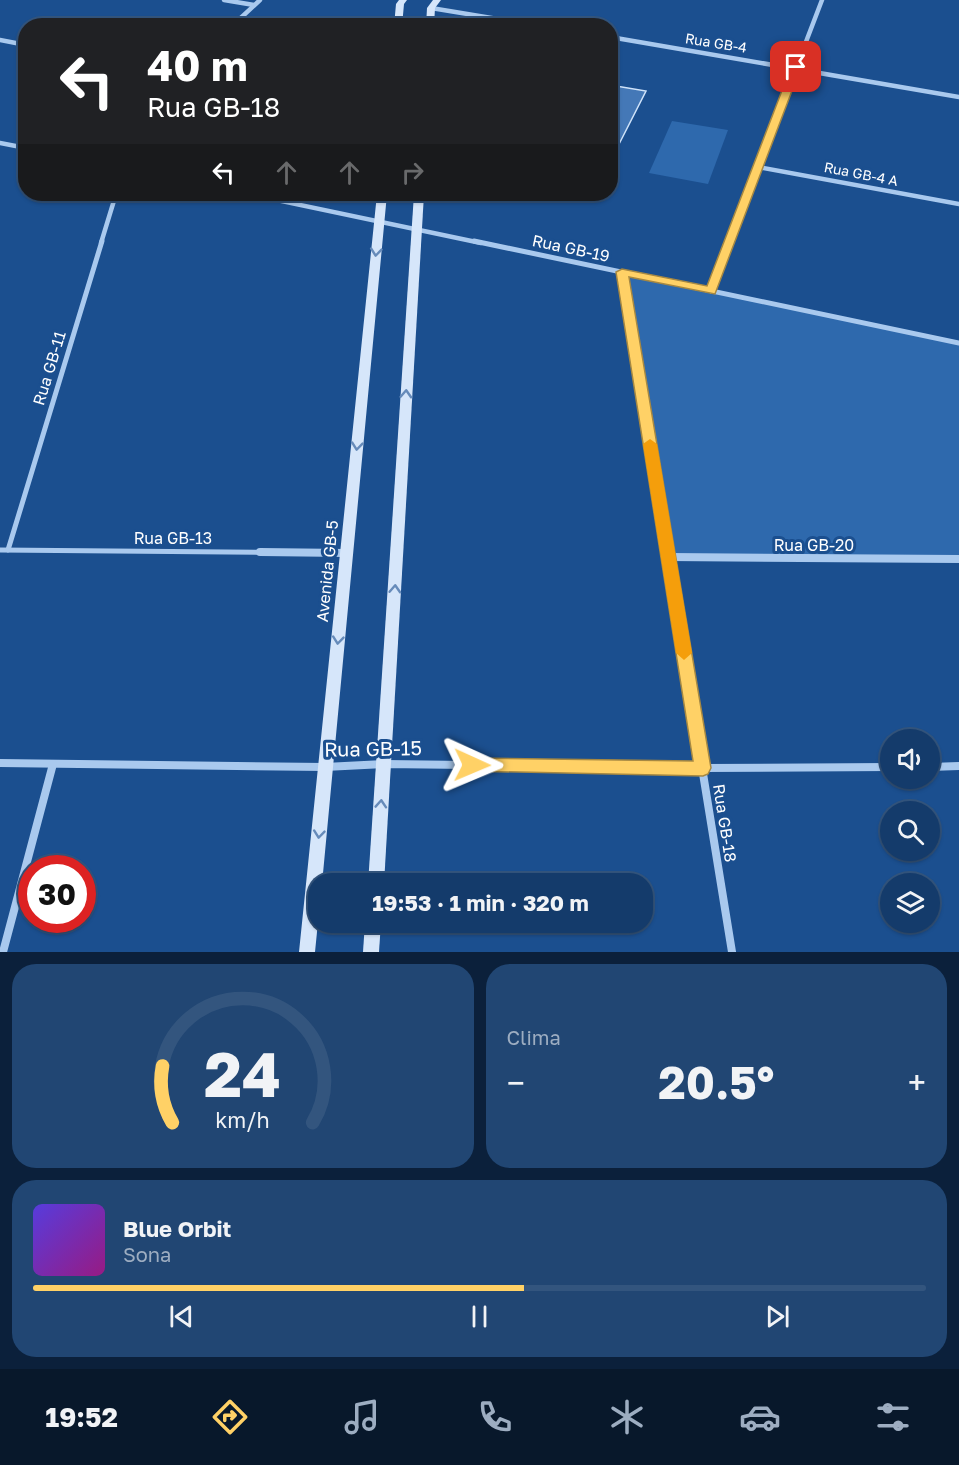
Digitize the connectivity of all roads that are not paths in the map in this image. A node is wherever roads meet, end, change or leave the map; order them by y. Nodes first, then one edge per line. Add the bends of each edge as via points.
1 (224, 0) edge
2 (260, 0) edge
3 (403, 0) edge
4 (437, 0) edge
5 (822, 0) edge
6 (254, 5) junction
7 (431, 8) junction
8 (240, 18) edge
9 (399, 18) edge
10 (430, 18) edge
11 (492, 18) edge
12 (618, 38) edge
13 (0, 40) edge
14 (18, 43) edge
15 (796, 67) junction
16 (959, 97) edge
17 (0, 143) edge
18 (18, 146) edge
19 (758, 167) junction
20 (114, 201) edge
21 (282, 201) edge
22 (381, 201) edge
23 (418, 201) edge
24 (959, 204) edge
25 (379, 221) junction
26 (416, 229) junction
27 (622, 272) junction
28 (711, 291) junction
29 (959, 343) edge
30 (4, 550) edge
31 (346, 553) junction
32 (668, 557) junction
33 (959, 559) edge
34 (0, 763) edge
35 (53, 764) junction
36 (384, 764) junction
37 (940, 766) edge
38 (959, 766) edge
39 (325, 767) junction
40 (880, 767) edge
41 (703, 768) junction
42 (377, 873) edge
43 (372, 933) edge
44 (3, 952) edge
45 (307, 952) edge
46 (371, 952) edge
47 (732, 952) edge

1 - 6 street
2 - 6 street
3 - 9 street
4 - 7 street
5 - 15 street
6 - 8 street
7 - 10 street
7 - 11 street
12 - 15 street, Rua GB-4
13 - 14 street
15 - 16 street, Rua GB-4
15 - 19 street
17 - 18 street
19 - 24 street, Rua GB-4 A
19 - 28 street
20 - 30 street, Rua GB-11
21 - 25 street, Rua GB-19
22 - 25 street, Avenida GB-5
23 - 26 street
25 - 26 street, Rua GB-19
25 -> 31 street, Avenida GB-5
26 - 27 street, Rua GB-19
36 -> 26 street
27 - 28 street, Rua GB-19
27 - 32 street, Rua GB-18
28 - 29 street, Rua GB-19
30 - 31 street, Rua GB-13
31 -> 39 street, Avenida GB-5
32 - 33 street, Rua GB-20
32 - 41 street, Rua GB-18
34 - 35 street, Rua GB-15
35 - 39 street, Rua GB-15
35 - 44 street
36 - 39 street, Rua GB-15
36 - 41 street, Rua GB-15
42 -> 36 street
37 - 38 street
39 -> 45 street, Avenida GB-5
40 - 41 street, Rua GB-15
41 - 47 street, Rua GB-18
43 - 46 street

